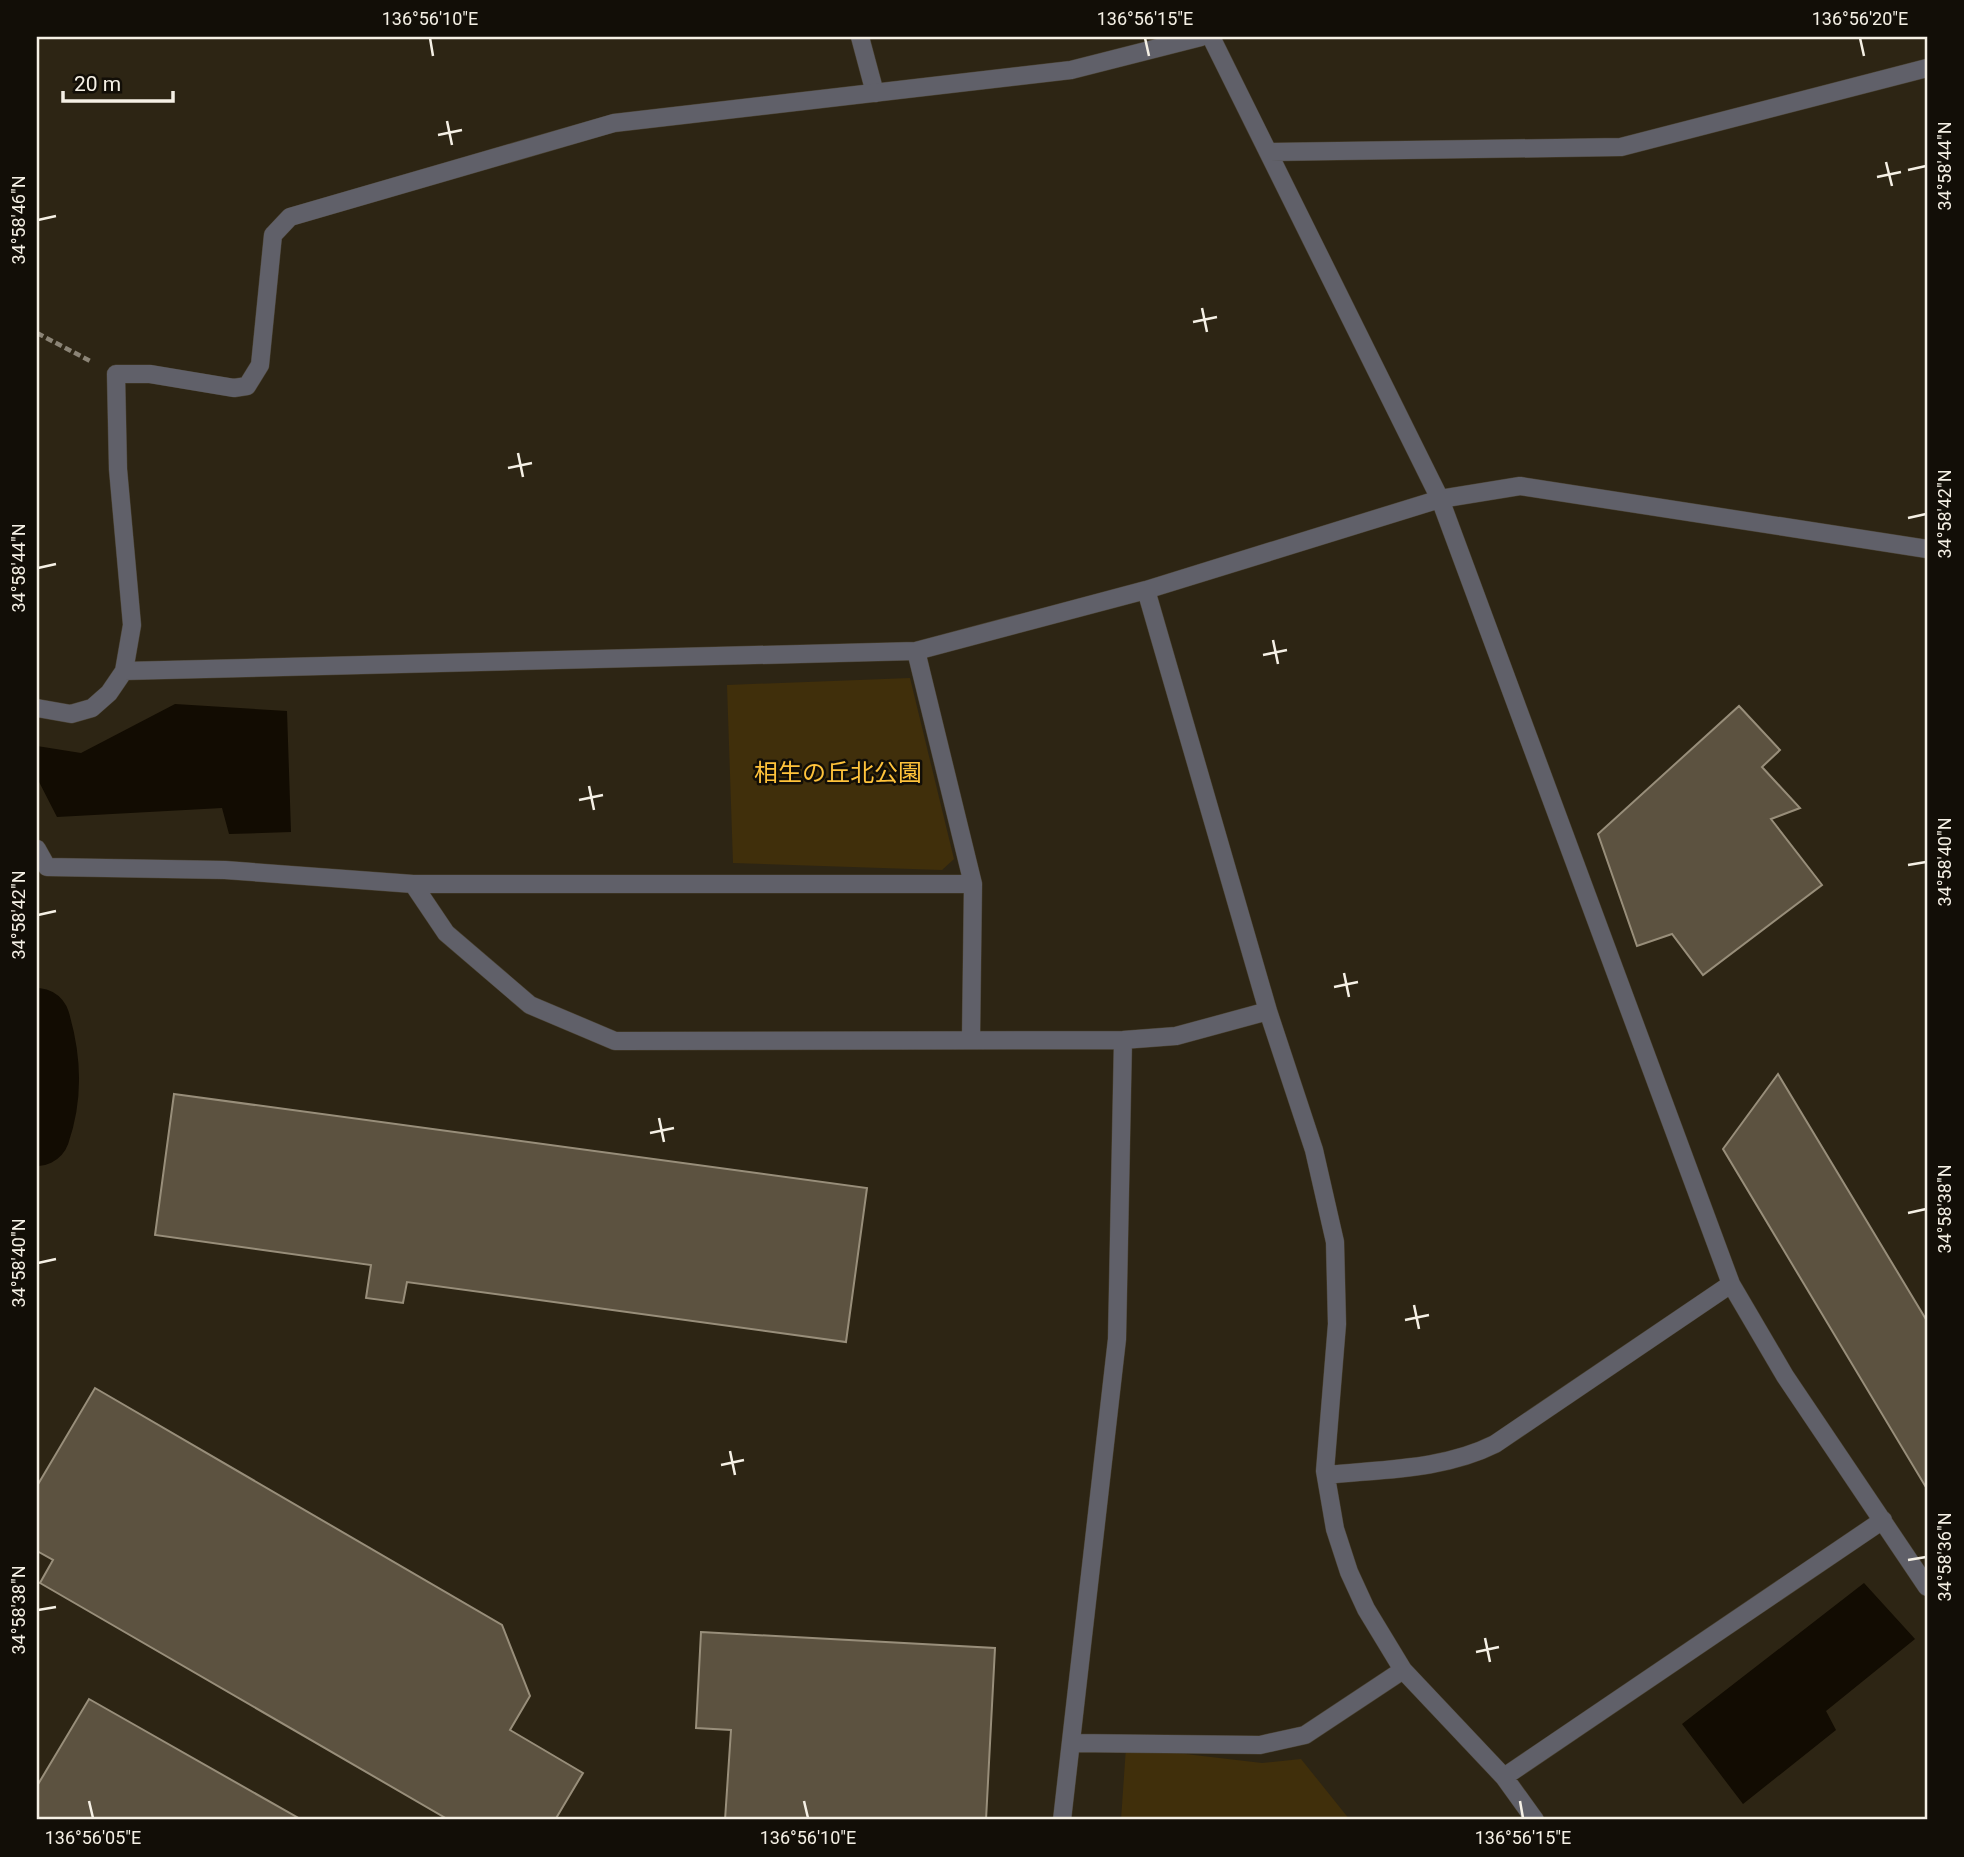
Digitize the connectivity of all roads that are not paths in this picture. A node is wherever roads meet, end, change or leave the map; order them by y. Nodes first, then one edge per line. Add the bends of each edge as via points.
1 (860, 37) edge
2 (1201, 37) edge
3 (1211, 37) edge
4 (1927, 68) edge
5 (875, 93) junction
6 (1269, 152) junction
7 (1440, 499) junction
8 (1927, 549) edge
9 (1146, 590) junction
10 (916, 651) junction
11 (124, 671) junction
12 (37, 708) edge
13 (37, 849) edge
14 (413, 884) junction
15 (973, 884) junction
16 (1268, 1011) junction
17 (971, 1039) junction
18 (1123, 1040) junction
19 (1731, 1284) junction
20 (1326, 1475) junction
21 (1883, 1520) junction
22 (1927, 1587) edge
23 (1403, 1670) junction
24 (1071, 1743) junction
25 (1504, 1777) junction
26 (1062, 1820) edge
27 (1535, 1820) edge

1 - 5 street
2 - 5 street via 1071,70
3 - 6 street
4 - 6 street via 1621,147
5 - 11 street via 614,123 290,217 273,235 260,365 247,386 117,374 118,469 132,625
6 - 7 street
7 - 8 street via 1520,486
7 - 9 street
7 - 19 street
9 - 10 street
9 - 16 street
10 - 11 street
10 - 15 street
11 - 12 street via 92,708 71,714
13 - 14 street via 47,867 225,870
14 - 15 street
14 - 17 street via 446,933 530,1005 615,1041
15 - 17 street
16 - 18 street via 1176,1036
16 - 20 street via 1314,1150 1335,1242 1337,1324
17 - 18 street
18 - 24 street via 1117,1339
19 - 20 street via 1475,1454 1427,1465
19 - 21 street via 1784,1376
20 - 23 street via 1335,1529 1349,1572
21 - 22 street
21 - 25 street
23 - 24 street via 1305,1735 1261,1745
23 - 25 street
24 - 26 street
25 - 27 street

